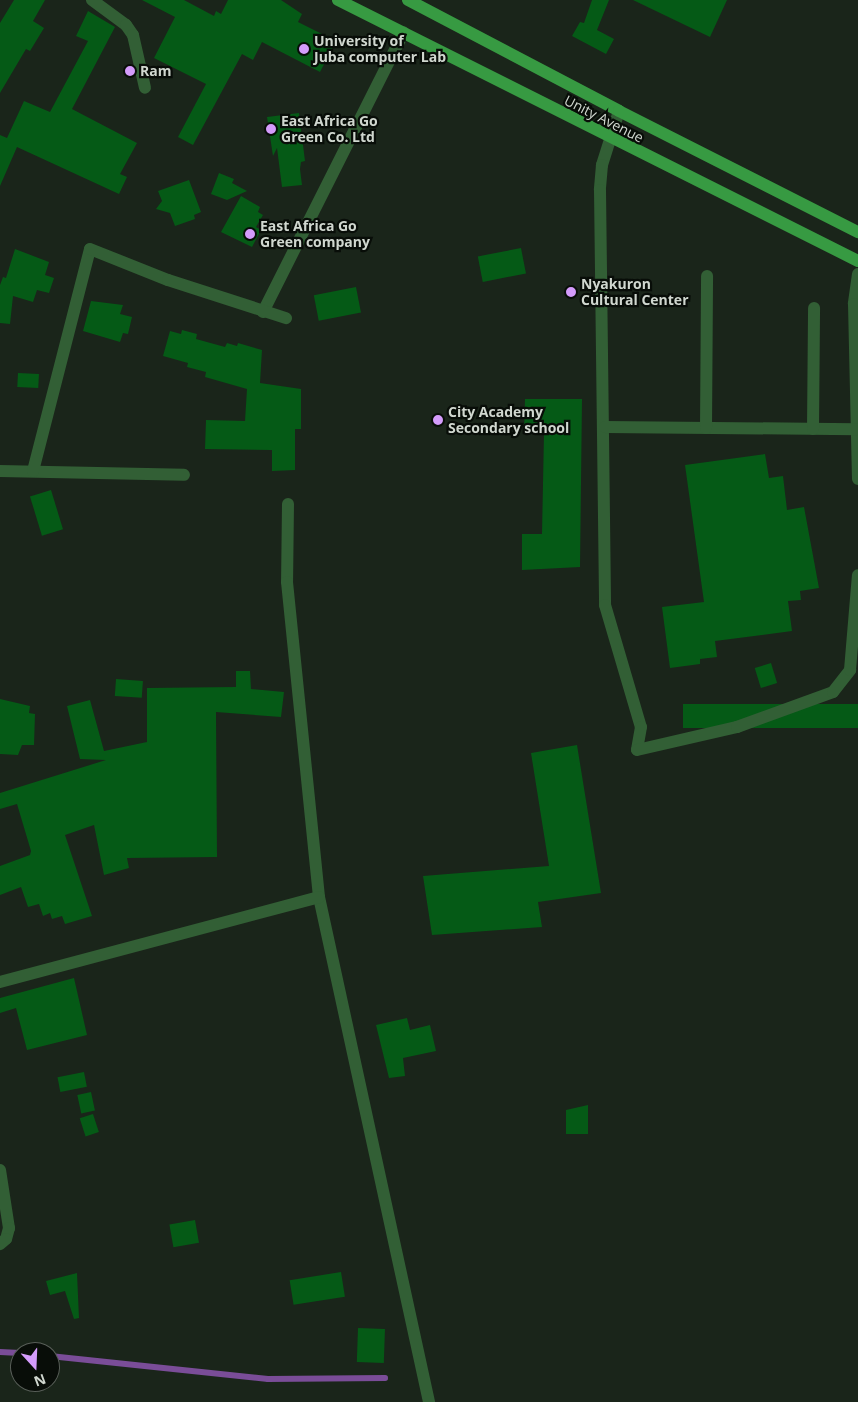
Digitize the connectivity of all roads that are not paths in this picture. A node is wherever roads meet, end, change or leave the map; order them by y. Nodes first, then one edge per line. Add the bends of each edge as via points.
1 (92, 0) edge
2 (338, 0) edge
3 (408, 0) edge
4 (404, 32) junction
5 (145, 88) dead end
6 (619, 112) junction
7 (610, 139) junction
8 (858, 232) edge
9 (858, 261) edge
10 (858, 274) edge
11 (707, 276) dead end
12 (814, 308) dead end
13 (263, 312) junction
14 (286, 318) dead end
15 (605, 427) junction
16 (706, 428) junction
17 (813, 428) junction
18 (856, 429) junction
19 (0, 471) edge
20 (33, 471) junction
21 (184, 475) dead end
22 (858, 478) edge
23 (288, 504) dead end
24 (858, 575) edge
25 (319, 897) junction
26 (0, 982) edge
27 (0, 1170) edge
28 (0, 1244) edge
29 (429, 1402) edge

1 - 5 street via 126,24 133,35
2 - 4 main road, Unity Avenue
3 - 6 main road, Unity Avenue
4 - 7 main road, Unity Avenue
4 - 13 street
6 - 7 street
6 - 8 main road, Unity Avenue
7 - 9 main road, Unity Avenue
7 - 15 street via 600,190
10 - 18 street via 854,304
11 - 16 street
12 - 17 street
13 - 14 street
13 - 20 street via 90,249
15 - 16 street
15 - 24 street via 605,605 641,727 637,750 737,727 821,700 833,692 850,670
16 - 17 street
17 - 18 street
18 - 22 street
19 - 20 street
20 - 21 street
23 - 25 street via 287,582
25 - 26 street
25 - 29 street
27 - 28 street via 9,1228 6,1239

